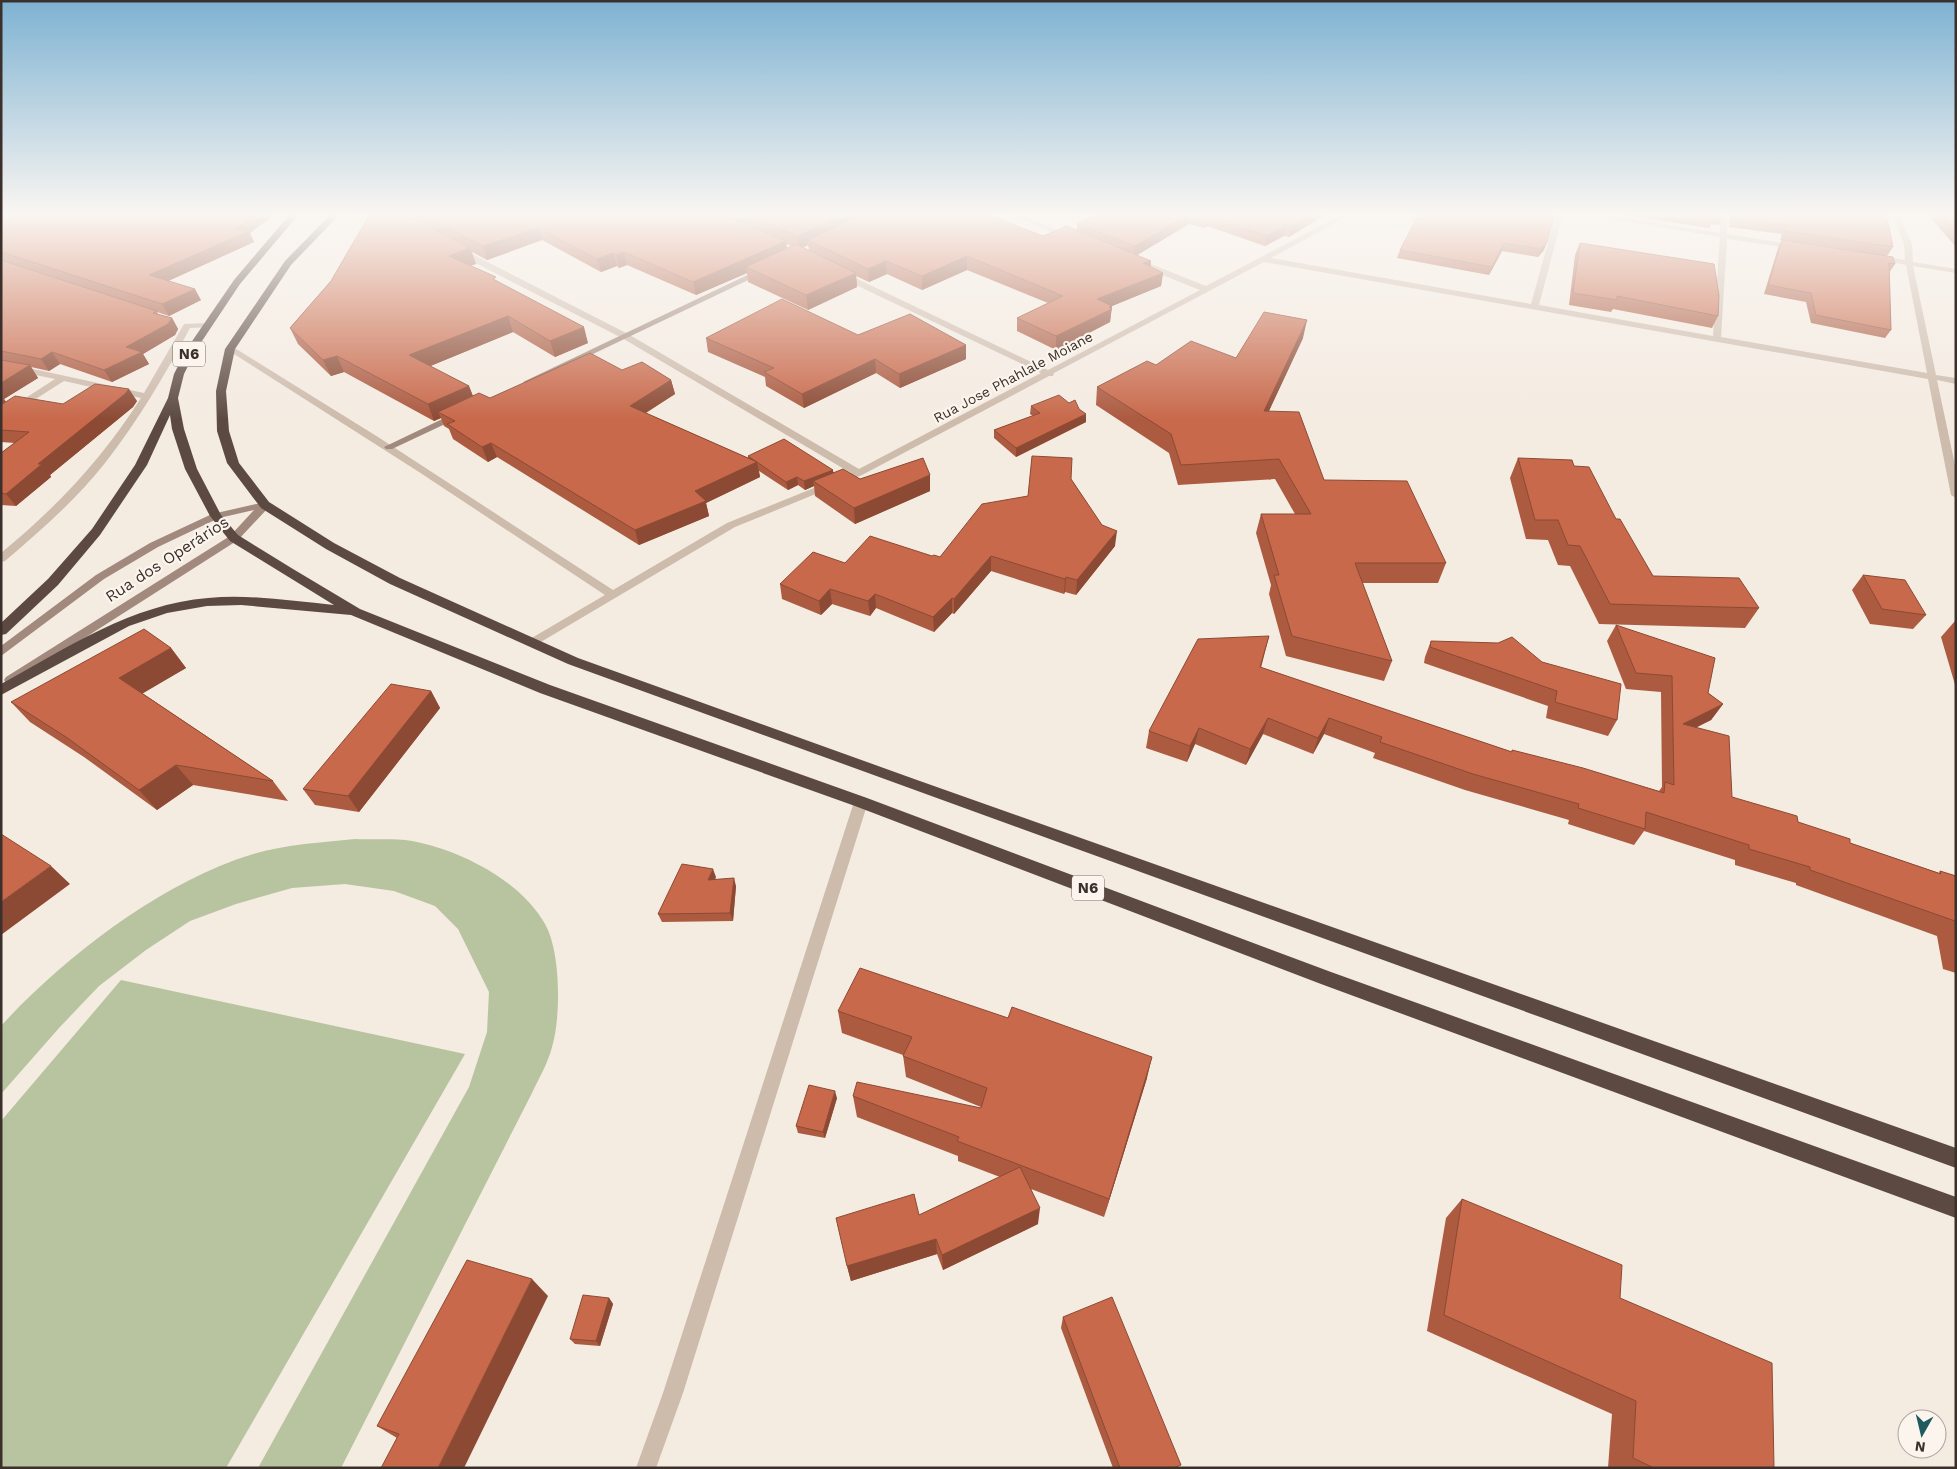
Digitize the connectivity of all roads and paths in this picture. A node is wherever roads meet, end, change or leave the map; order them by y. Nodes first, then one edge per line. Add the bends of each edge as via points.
1 (237, 283) edge
2 (275, 283) edge
3 (521, 283) edge
4 (740, 283) edge
5 (856, 283) edge
6 (1189, 283) edge
7 (1221, 283) edge
8 (1393, 283) edge
9 (1541, 283) edge
10 (1721, 283) edge
11 (1913, 283) edge
12 (1208, 290) junction
13 (1534, 308) junction
14 (208, 324) junction
15 (625, 336) junction
16 (1717, 340) junction
17 (230, 349) junction
18 (1, 365) edge
19 (1050, 374) junction
20 (1932, 377) junction
21 (64, 378) junction
22 (1956, 381) edge
23 (520, 385) edge
24 (146, 396) junction
25 (173, 398) junction
26 (467, 410) edge
27 (1, 418) edge
28 (388, 447) junction
29 (859, 473) junction
30 (1956, 495) edge
31 (265, 505) junction
32 (216, 516) junction
33 (234, 538) junction
34 (1, 559) edge
35 (612, 595) junction
36 (355, 612) junction
37 (1, 631) edge
38 (534, 642) junction
39 (1, 652) edge
40 (1, 686) edge
41 (1, 690) edge
42 (861, 802) junction
43 (1956, 1158) edge
44 (1956, 1208) edge
45 (646, 1468) edge

1 - 14 highway, N6
2 - 17 highway, N6
3 - 15 street
4 - 15 street
5 - 19 street
6 - 12 street
7 - 12 street, Rua Jose Phahlale Moiane
8 - 13 street
9 - 13 street
10 - 16 street
11 - 20 street
12 - 19 street, Rua Jose Phahlale Moiane
13 - 16 street
14 - 24 street via 182,324
14 - 25 highway, N6 via 179,374
15 - 23 street
15 - 29 street
16 - 20 street
17 - 28 street
17 - 31 highway, N6 via 221,391 223,431 233,463
18 - 21 street
19 - 29 street, Rua Jose Phahlale Moiane
20 - 22 street
20 - 30 street
21 - 24 street
21 - 27 street
24 - 34 street via 113,446 49,519
25 - 32 highway, N6 via 178,429 191,469
25 - 37 highway via 141,465 96,532 53,582
26 - 28 street
28 - 35 street
29 - 35 street, Rua Jose Phahlale Moiane via 732,525
31 - 32 street, Rua dos Operários
31 - 33 street, Rua dos Operários
31 - 38 highway, N6 via 330,546 395,581
32 - 33 highway, N6
32 - 39 street, Rua dos Operários via 154,545 100,577
33 - 36 highway, N6
33 - 40 street, Rua dos Operários
35 - 38 street, Rua Jose Phahlale Moiane
36 - 41 highway via 241,601 206,602 165,609 124,623
36 - 42 highway, N6 via 545,689
38 - 43 highway, N6 via 573,661 911,784
42 - 44 highway, N6 via 1336,981
42 - 45 street via 673,1393

